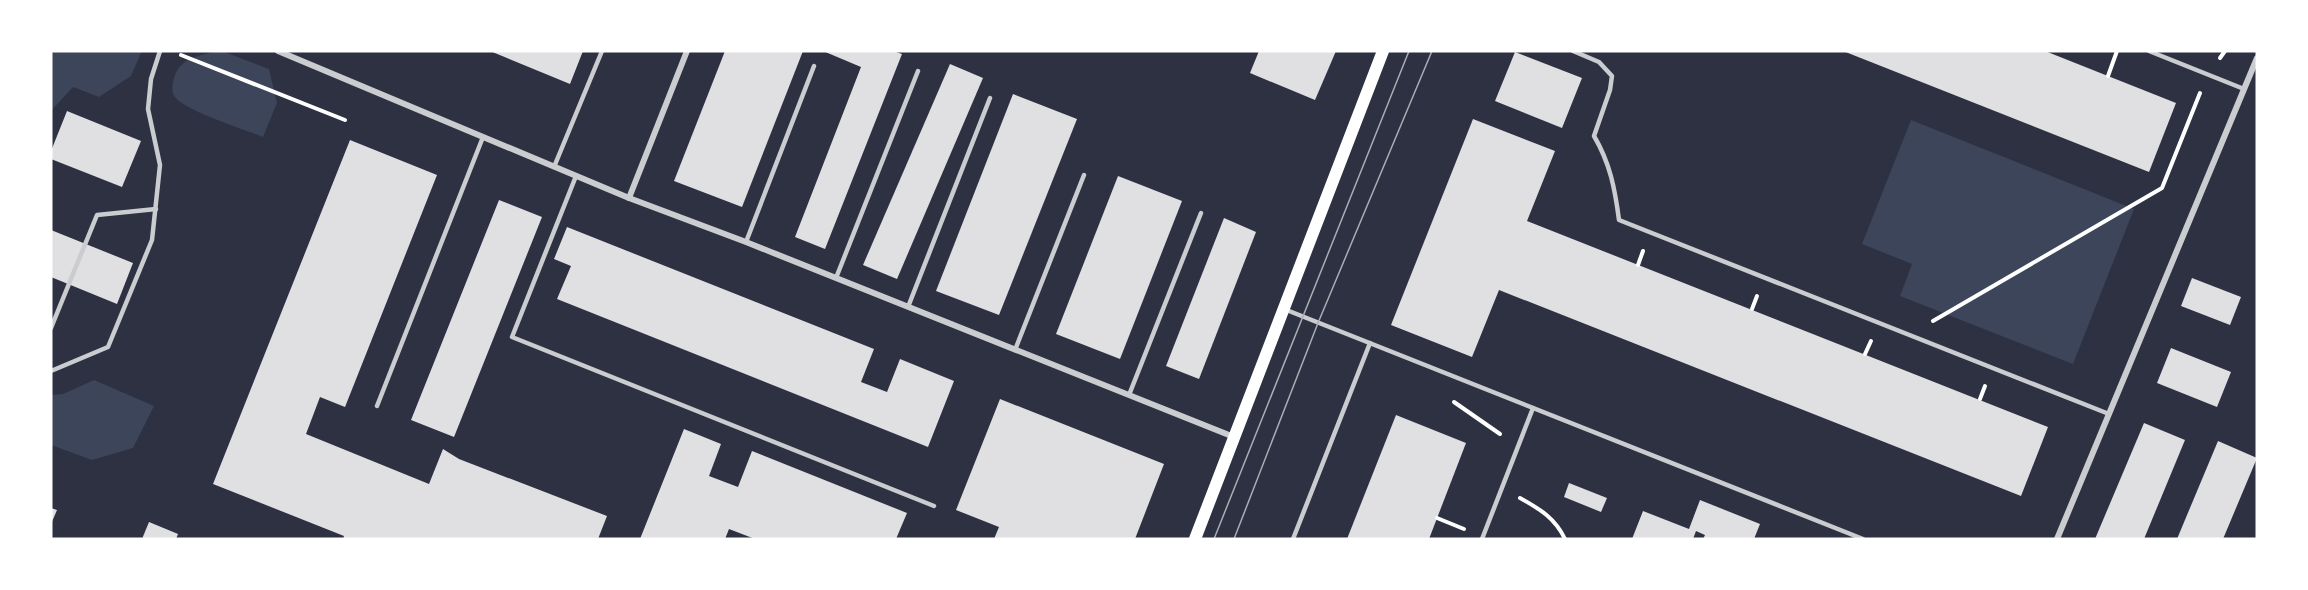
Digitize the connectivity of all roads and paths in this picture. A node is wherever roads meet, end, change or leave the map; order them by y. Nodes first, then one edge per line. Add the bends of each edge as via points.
1 (160, 51) edge
2 (172, 51) edge
3 (278, 51) edge
4 (602, 51) edge
5 (687, 51) edge
6 (1383, 51) edge
7 (1573, 51) edge
8 (2117, 51) edge
9 (2149, 51) edge
10 (2257, 58) edge
11 (814, 66) dead end
12 (918, 71) dead end
13 (2207, 74) junction
14 (2108, 76) dead end
15 (2244, 89) junction
16 (990, 98) dead end
17 (345, 120) dead end
18 (483, 137) junction
19 (554, 167) junction
20 (1084, 175) dead end
21 (576, 176) junction
22 (629, 198) junction
23 (156, 209) junction
24 (1201, 213) dead end
25 (746, 242) junction
26 (836, 278) junction
27 (908, 307) junction
28 (1284, 309) junction
29 (51, 328) edge
30 (1909, 335) junction
31 (1370, 344) junction
32 (1015, 350) junction
33 (51, 371) edge
34 (1129, 395) junction
35 (377, 406) dead end
36 (1533, 408) junction
37 (2109, 414) junction
38 (1234, 437) junction
39 (1502, 488) junction
40 (934, 507) dead end
41 (1437, 518) dead end
42 (1482, 538) edge
43 (1195, 539) edge
44 (1293, 539) edge
45 (1565, 539) edge
46 (1863, 539) edge
47 (2057, 539) edge

1 - 23 lane via 151,78 148,109 160,165
2 - 17 path
3 - 18 street
4 - 19 lane
5 - 22 street
6 - 28 main road
7 - 30 lane via 1599,62 1611,76 1611,90 1594,136 1606,156 1620,220
8 - 14 path
9 - 13 lane
10 - 15 street
11 - 25 lane
12 - 26 lane
13 - 15 lane
13 - 30 path via 2162,188
15 - 37 street
16 - 27 lane
18 - 19 street
18 - 35 lane
19 - 21 street
20 - 32 lane
21 - 22 street
21 - 40 lane via 512,337
22 - 25 street
23 - 29 lane via 97,215
23 - 33 lane via 153,240 108,347
24 - 34 lane
25 - 26 street
26 - 27 street
27 - 32 street
28 - 31 lane
28 - 38 main road
30 - 37 lane
31 - 36 lane
31 - 44 lane
32 - 34 street
34 - 38 street
36 - 39 lane
36 - 46 lane
37 - 47 street
38 - 43 main road
39 - 42 lane
39 - 45 path via 1544,511
41 - 42 path

